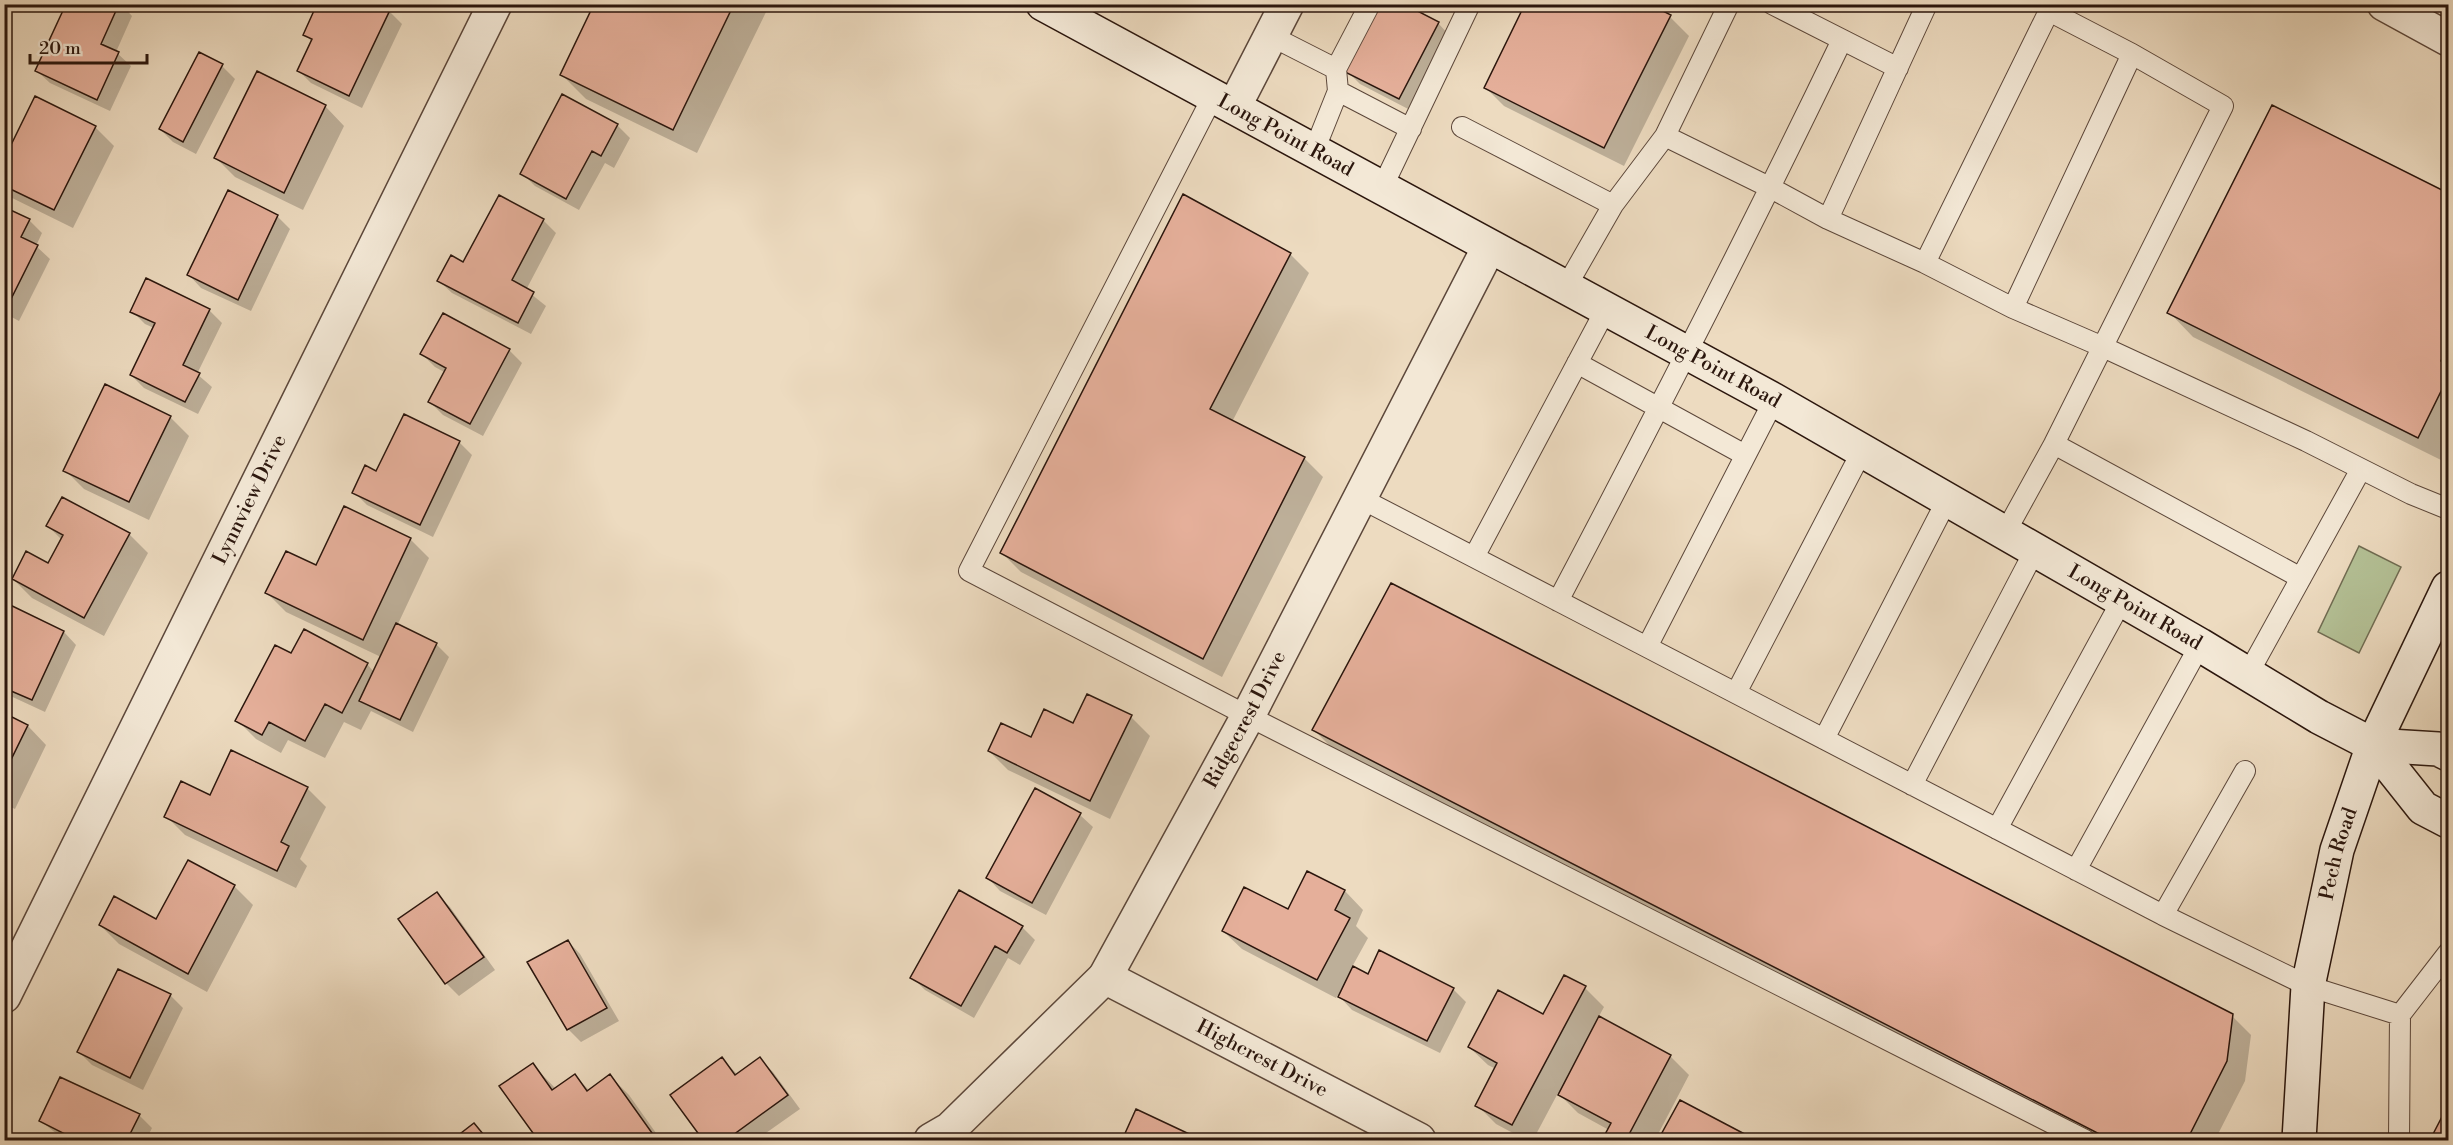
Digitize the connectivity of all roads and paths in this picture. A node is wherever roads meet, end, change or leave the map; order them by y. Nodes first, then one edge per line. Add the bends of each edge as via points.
1 (495, 4) edge
2 (1043, 4) edge
3 (1287, 4) edge
4 (1370, 4) edge
5 (1470, 4) edge
6 (1729, 4) edge
7 (1772, 4) edge
8 (1927, 4) edge
9 (2384, 4) edge
10 (2043, 8) edge
11 (1271, 36) junction
12 (2448, 39) edge
13 (1842, 40) junction
14 (2132, 54) junction
15 (1898, 68) junction
16 (1336, 69) junction
17 (1338, 91) junction
18 (1223, 102) junction
19 (1462, 127) dead end
20 (1411, 129) junction
21 (1665, 136) junction
22 (1314, 151) junction
23 (1382, 188) junction
24 (1771, 188) junction
25 (1613, 205) junction
26 (1828, 219) junction
27 (1489, 247) junction
28 (1924, 263) junction
29 (1566, 287) junction
30 (2013, 308) junction
31 (1606, 309) junction
32 (2103, 347) junction
33 (1687, 353) junction
34 (1577, 363) junction
35 (1774, 400) junction
36 (1659, 409) junction
37 (2054, 444) junction
38 (1862, 451) junction
39 (1745, 455) junction
40 (2361, 469) junction
41 (1360, 498) junction
42 (1947, 500) junction
43 (2448, 509) edge
44 (2005, 533) junction
45 (2035, 550) junction
46 (1474, 557) junction
47 (2301, 578) junction
48 (2448, 588) edge
49 (2122, 600) junction
50 (1558, 601) junction
51 (2200, 645) junction
52 (1647, 647) junction
53 (2248, 674) junction
54 (1736, 693) junction
55 (1248, 716) junction
56 (1824, 739) junction
57 (2373, 746) junction
58 (2448, 754) edge
59 (2245, 771) dead end
60 (1912, 785) junction
61 (2448, 821) edge
62 (1997, 829) junction
63 (2076, 870) junction
64 (2163, 915) junction
65 (2448, 953) edge
66 (1105, 977) junction
67 (2308, 986) junction
68 (4, 996) edge
69 (2400, 1014) junction
70 (931, 1140) edge
71 (1419, 1140) edge
72 (2085, 1140) edge
73 (2299, 1140) edge
74 (2399, 1140) edge

1 - 68 street, Lynnview Drive
2 - 18 street, Long Point Road
3 - 11 street
4 - 16 lane
5 - 20 lane
6 - 21 lane
7 - 13 lane
8 - 15 lane
9 - 12 street
10 - 14 lane
10 - 28 lane
11 - 16 lane
11 - 18 street
13 - 15 lane
13 - 24 lane
14 - 30 lane
14 - 32 lane via 2223,106
15 - 26 lane
16 - 17 lane
17 - 20 lane
17 - 22 lane
18 - 22 street, Long Point Road
18 - 55 lane via 969,571
19 - 25 lane
20 - 23 lane
21 - 24 lane
21 - 25 lane
22 - 23 street, Long Point Road
23 - 27 street, Long Point Road
24 - 26 lane
24 - 33 lane
25 - 29 lane
26 - 28 lane
27 - 29 street, Long Point Road
27 - 41 street, Ridgecrest Drive
28 - 30 lane
29 - 31 street, Long Point Road
30 - 32 lane
31 - 33 street, Long Point Road
31 - 34 lane
32 - 37 lane
32 - 40 lane
33 - 35 street, Long Point Road
33 - 36 lane
34 - 36 lane
34 - 46 lane
35 - 38 street, Long Point Road
35 - 39 lane
36 - 39 lane
36 - 50 lane
37 - 44 lane
37 - 47 lane
38 - 42 street, Long Point Road
38 - 54 lane
39 - 52 lane
40 - 43 lane
40 - 47 lane
41 - 46 lane
41 - 55 street, Ridgecrest Drive
42 - 44 street, Long Point Road
42 - 56 lane
44 - 45 street, Long Point Road
45 - 49 street, Long Point Road
45 - 60 lane
46 - 50 lane
47 - 53 lane
48 - 57 street, Pech Road
49 - 51 street, Long Point Road
49 - 62 lane
50 - 52 lane
51 - 53 street, Long Point Road
51 - 63 lane
52 - 54 lane
53 - 57 street, Long Point Road
54 - 56 lane
55 - 66 street, Ridgecrest Drive
55 - 72 lane
56 - 60 lane
57 - 58 street, Long Point Road via 2438,749
57 - 61 street, Long Point Road via 2423,808
57 - 67 street, Pech Road via 2337,850
59 - 64 lane
60 - 62 lane
62 - 63 lane
63 - 64 lane
64 - 67 lane
65 - 69 lane
66 - 70 street, Ridgecrest Drive via 950,1129
66 - 71 street, Highcrest Drive
67 - 69 lane
67 - 73 street, Pech Road
69 - 74 lane

